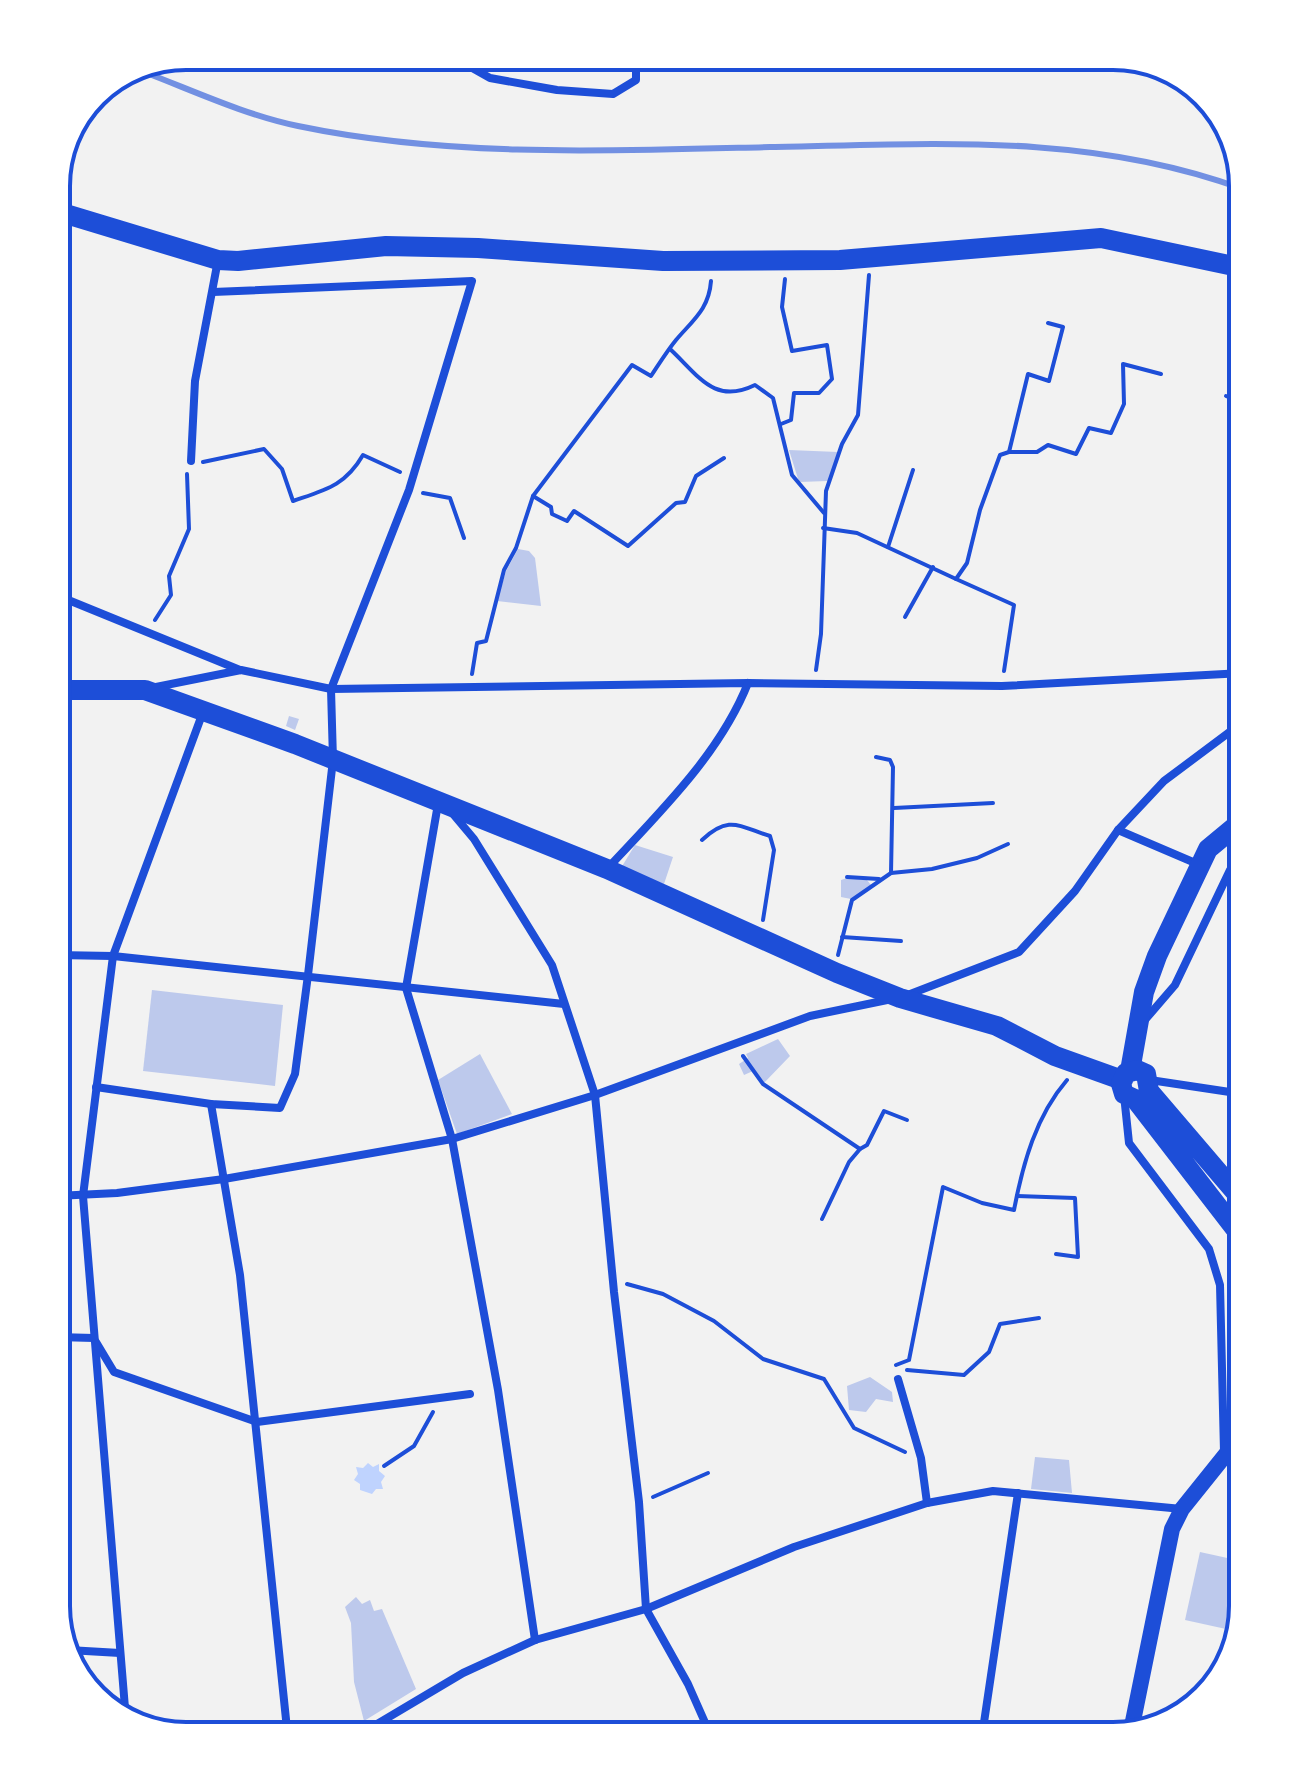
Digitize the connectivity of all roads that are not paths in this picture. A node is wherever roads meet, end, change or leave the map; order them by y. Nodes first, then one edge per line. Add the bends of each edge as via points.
1 (476, 70) edge
2 (636, 70) edge
3 (70, 215) edge
4 (218, 260) junction
5 (1229, 265) edge
6 (213, 292) junction
7 (190, 463) road end
8 (70, 601) edge
9 (241, 670) junction
10 (1229, 674) edge
11 (748, 683) junction
12 (331, 689) junction
13 (70, 690) edge
14 (145, 690) junction
15 (204, 711) junction
16 (1229, 732) edge
17 (333, 760) junction
18 (443, 806) junction
19 (1118, 830) junction
20 (1229, 832) edge
21 (1201, 865) junction
22 (607, 869) junction
23 (1229, 872) edge
24 (70, 955) edge
25 (113, 956) junction
26 (308, 975) junction
27 (406, 988) junction
28 (900, 998) junction
29 (564, 1004) junction
30 (1138, 1027) junction
31 (1135, 1086) junction
32 (96, 1087) junction
33 (1229, 1093) edge
34 (595, 1095) junction
35 (211, 1104) junction
36 (452, 1139) junction
37 (224, 1179) junction
38 (1229, 1186) edge
39 (70, 1196) edge
40 (83, 1196) junction
41 (1229, 1219) edge
42 (70, 1337) edge
43 (94, 1338) junction
44 (898, 1379) dead end
45 (470, 1394) dead end
46 (257, 1422) junction
47 (1229, 1449) edge
48 (1224, 1455) junction
49 (1018, 1493) junction
50 (927, 1503) junction
51 (1182, 1509) junction
52 (646, 1609) junction
53 (535, 1640) junction
54 (79, 1651) edge
55 (120, 1653) junction
56 (125, 1704) edge
57 (1133, 1720) edge
58 (286, 1722) edge
59 (381, 1722) edge
60 (705, 1722) edge
61 (984, 1722) edge

1 - 2 street via 490,78 557,90 613,94 636,80
3 - 4 main road
4 - 5 main road via 386,246 786,261 1101,238
4 - 6 street
6 - 7 street via 195,381
6 - 12 street via 472,281 409,490
8 - 9 street
9 - 12 street
9 - 14 street
10 - 11 street via 1002,686
11 - 12 street
11 - 22 street via 736,715 656,818
12 - 17 street
13 - 14 main road
14 - 15 main road
15 - 17 main road
15 - 25 street
16 - 19 street via 1164,781
17 - 18 main road
17 - 26 street
18 - 22 main road
18 - 27 street
18 - 29 street via 474,839 552,965
19 - 21 street
19 - 28 street via 1075,891 1019,952
20 - 21 main road via 1208,849
21 - 30 main road via 1157,956
22 - 28 main road
23 - 30 street via 1175,985
24 - 25 street
25 - 26 street
25 - 32 street
26 - 27 street
26 - 35 street via 295,1074 280,1108
27 - 29 street
27 - 36 street
28 - 31 main road via 997,1026 1055,1056
28 - 34 street via 810,1016
29 - 34 street
30 - 31 main road
31 - 33 street
31 - 38 main road
31 - 41 main road
31 - 48 street via 1129,1143 1209,1249 1220,1285
32 - 35 street
32 - 40 street
34 - 36 street
34 - 52 street
35 - 37 street
36 - 37 street
36 - 53 street via 498,1390
37 - 40 street
37 - 46 street
39 - 40 street
40 - 43 street
42 - 43 street
43 - 46 street via 114,1372
43 - 55 street
44 - 50 street via 921,1458
45 - 46 street
46 - 58 street
47 - 48 main road
48 - 51 main road
49 - 50 street via 993,1491
49 - 51 street
49 - 61 street
50 - 52 street via 794,1547
51 - 57 main road via 1172,1529
52 - 53 street
52 - 60 street
53 - 59 street via 463,1673
54 - 55 street
55 - 56 street

